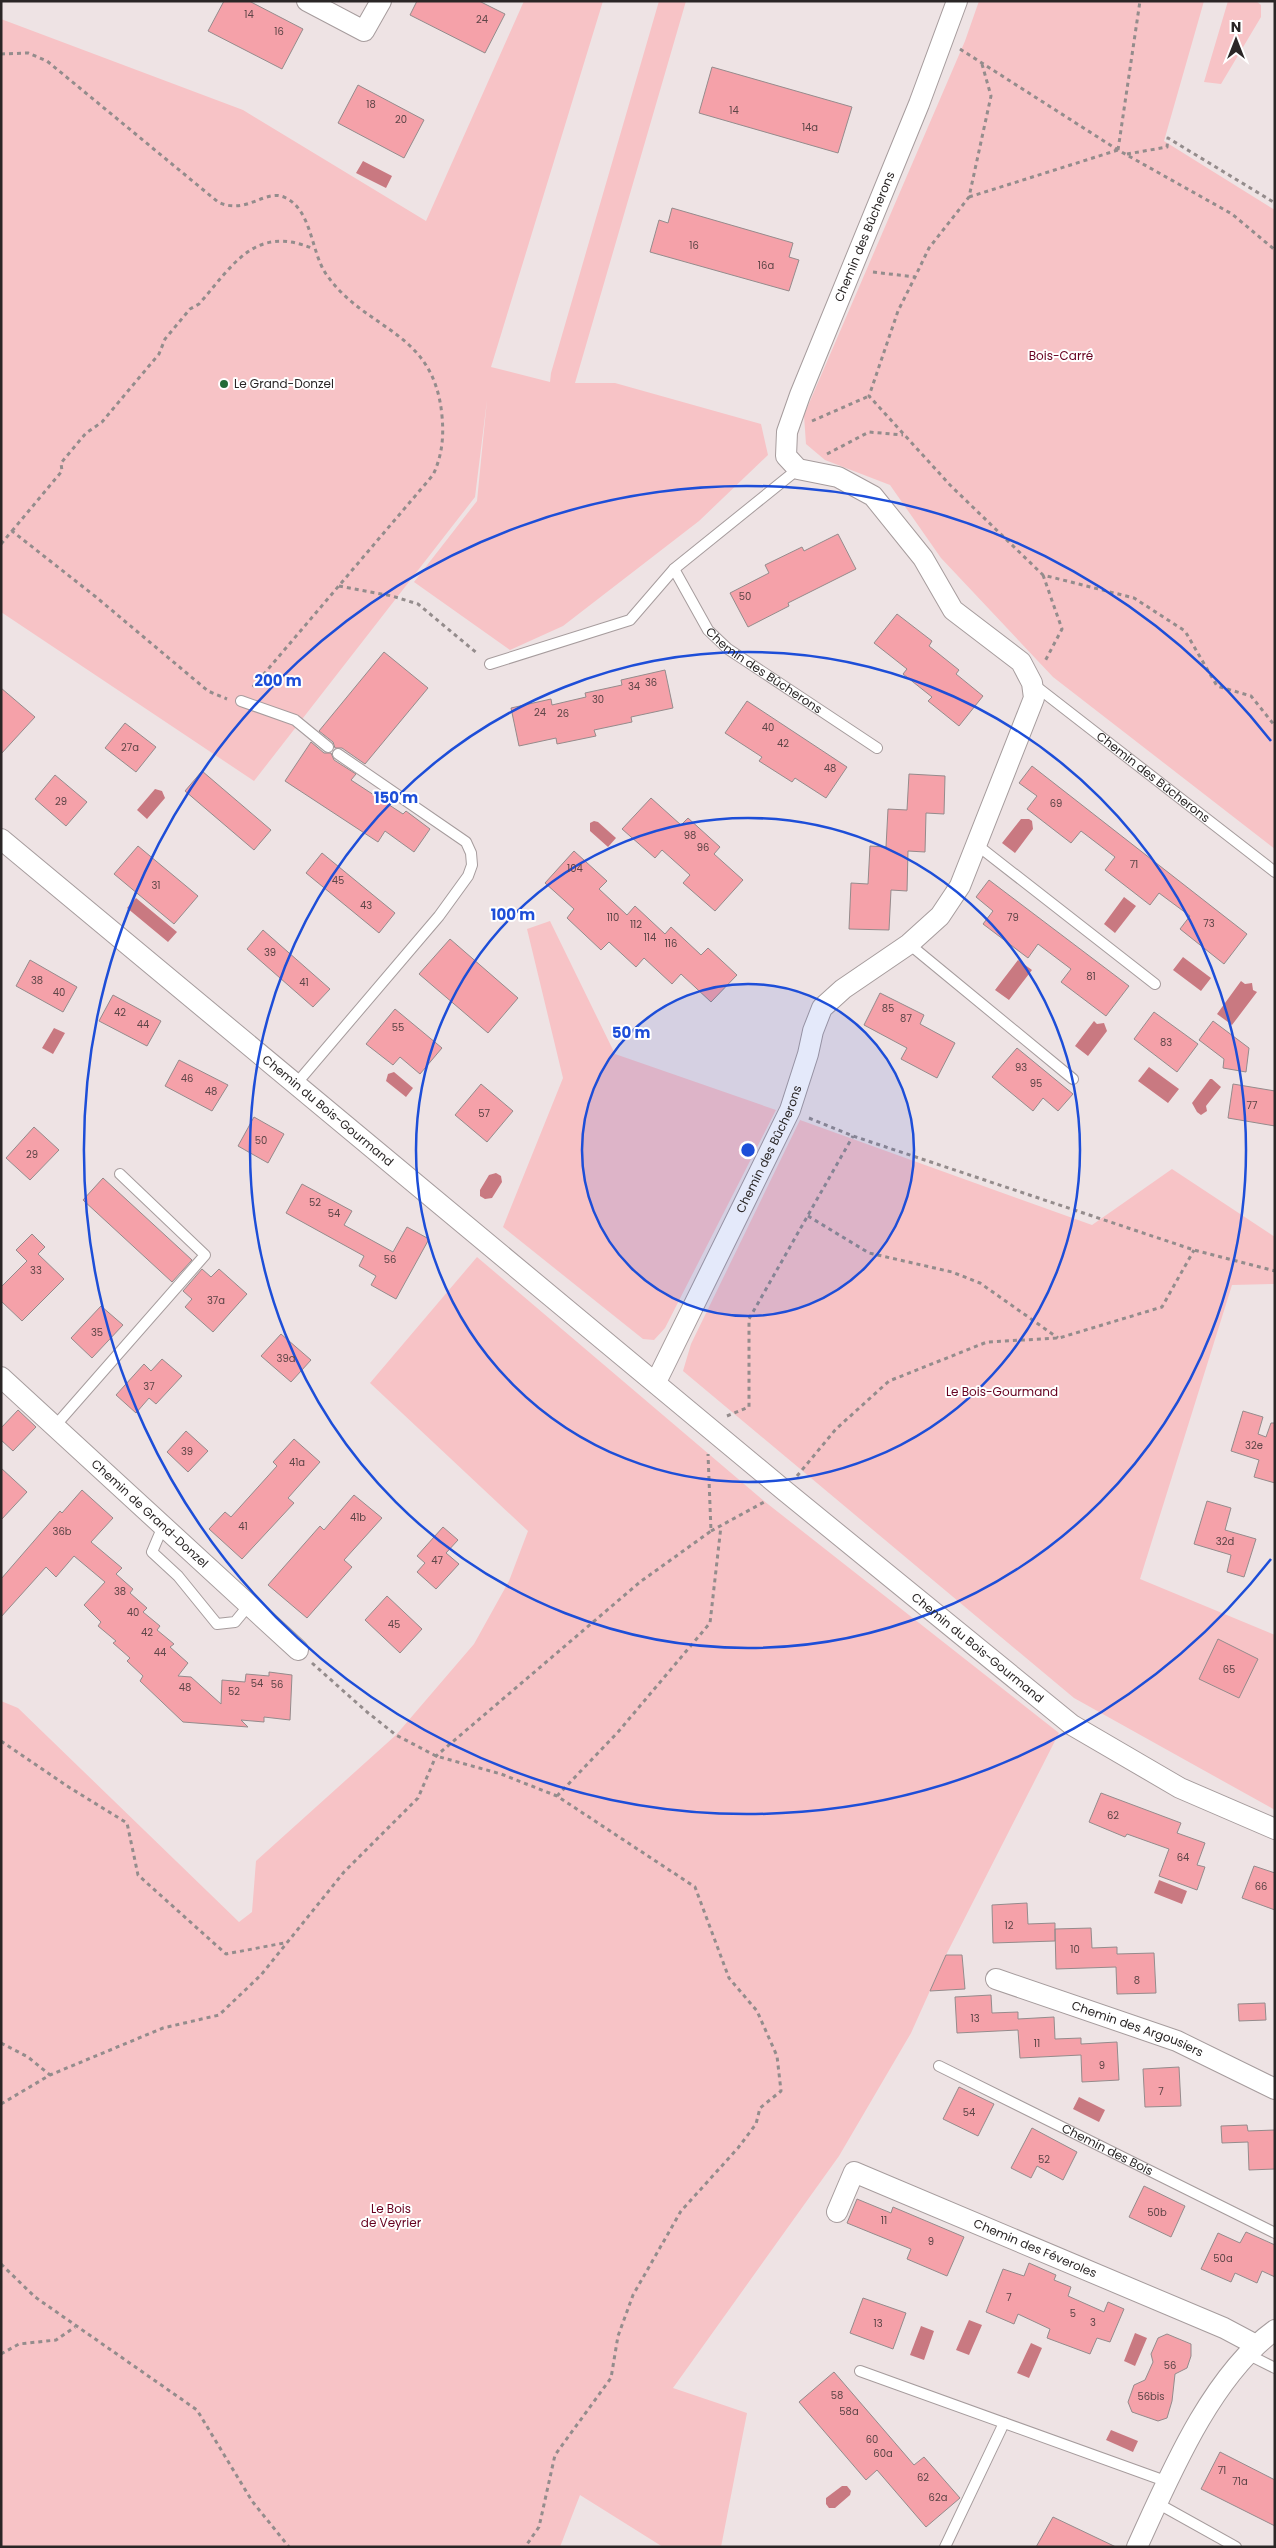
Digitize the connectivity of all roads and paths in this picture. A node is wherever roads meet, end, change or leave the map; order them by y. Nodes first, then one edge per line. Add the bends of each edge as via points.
1 (308, 1) edge
2 (381, 1) edge
3 (957, 1) edge
4 (1140, 1) edge
5 (1, 54) edge
6 (1118, 150) junction
7 (1126, 154) junction
8 (969, 197) junction
9 (1275, 203) edge
10 (314, 250) junction
11 (1275, 250) edge
12 (852, 270) junction
13 (915, 277) junction
14 (869, 396) junction
15 (787, 432) junction
16 (904, 435) junction
17 (798, 469) junction
18 (12, 531) junction
19 (1, 544) edge
20 (674, 569) junction
21 (1043, 575) junction
22 (339, 586) junction
23 (490, 664) joint
24 (1032, 683) junction
25 (241, 701) junction
26 (1275, 726) edge
27 (328, 747) dead end
28 (877, 748) dead end
29 (338, 754) dead end
30 (1, 839) edge
31 (977, 845) junction
32 (1275, 872) edge
33 (909, 944) junction
34 (1155, 984) dead end
35 (1073, 1079) dead end
36 (296, 1084) junction
37 (790, 1110) junction
38 (853, 1136) junction
39 (120, 1174) dead end
40 (808, 1216) junction
41 (1194, 1250) junction
42 (1275, 1271) edge
43 (1058, 1338) junction
44 (1, 1377) edge
45 (656, 1382) junction
46 (707, 1424) junction
47 (55, 1426) junction
48 (785, 1490) junction
49 (163, 1526) junction
50 (721, 1526) junction
51 (712, 1531) junction
52 (249, 1605) junction
53 (298, 1650) joint
54 (1, 1740) edge
55 (436, 1756) junction
56 (557, 1796) junction
57 (1275, 1829) edge
58 (285, 1943) junction
59 (996, 1979) dead end
60 (1, 2043) edge
61 (940, 2066) dead end
62 (50, 2075) junction
63 (1275, 2089) edge
64 (1, 2104) edge
65 (837, 2212) dead end
66 (1275, 2233) edge
67 (1, 2264) edge
68 (75, 2327) junction
69 (1275, 2330) edge
70 (1251, 2349) junction
71 (1, 2354) edge
72 (1275, 2368) edge
73 (860, 2371) dead end
74 (1004, 2423) junction
75 (1168, 2482) junction
76 (1157, 2503) junction
77 (289, 2547) edge
78 (525, 2547) edge
79 (945, 2547) edge
80 (1137, 2547) edge
81 (1236, 2547) edge

1 - 2 street via 364,31
3 - 12 street, Chemin des Bûcherons via 920,104
4 - 6 path
5 - 10 path via 28,53 47,61 218,202 233,208 271,196 285,197 298,209
6 - 7 path
6 - 8 path
6 - 8 path via 982,64 991,96
7 - 9 path via 1166,147 1168,138
7 - 11 path via 1232,214
8 - 13 path via 929,248
10 - 18 path via 297,242 278,241 259,244 242,255 200,304 190,309 165,339 159,354 102,422 86,433 62,463 62,471
10 - 22 path via 338,288 398,333 422,356 438,391 443,426 441,452 428,481
12 - 13 path
12 - 15 street, Chemin des Bûcherons
13 - 14 path via 898,311
14 - 15 path
14 - 16 path
15 - 17 street, Chemin des Bûcherons via 786,456
16 - 17 path via 869,432
16 - 21 path via 950,485
17 - 20 lane
17 - 24 street, Chemin des Bûcherons via 838,478 873,496 923,558 953,610 1021,662
18 - 19 path
18 - 25 path via 208,691
20 - 23 lane via 630,620
20 - 28 lane, Chemin des Bûcherons via 708,630 728,649
21 - 24 path via 1062,629
21 - 26 path via 1134,598 1185,631 1216,686 1251,696
22 - 23 path via 418,604
22 - 25 path
24 - 31 street, Chemin des Bûcherons via 1034,698 1029,713
24 - 32 lane, Chemin des Bûcherons
25 - 27 lane via 295,720
29 - 36 lane via 466,842 472,866 439,916
30 - 36 street, Chemin du Bois-Gourmand
31 - 33 street, Chemin des Bûcherons via 960,886 940,916
31 - 34 lane
33 - 35 lane
33 - 37 street, Chemin des Bûcherons via 843,989 822,1008
36 - 45 street, Chemin du Bois-Gourmand
37 - 38 path
37 - 45 street, Chemin des Bûcherons
38 - 40 path
38 - 41 path
39 - 47 lane via 205,1255
40 - 43 path via 869,1253 952,1272 980,1283
40 - 46 path via 749,1319 749,1407
41 - 42 path
41 - 43 path via 1162,1307
43 - 48 path via 987,1342 890,1381 836,1429
44 - 47 street, Chemin de Grand-Donzel
45 - 46 street, Chemin du Bois-Gourmand
46 - 48 street, Chemin du Bois-Gourmand
46 - 51 path
47 - 49 street, Chemin de Grand-Donzel
48 - 50 path
48 - 57 street, Chemin du Bois-Gourmand via 1072,1725 1180,1788
49 - 52 street, Chemin de Grand-Donzel
49 - 52 lane via 152,1552 178,1576 217,1624 235,1622
50 - 51 path
50 - 56 path via 710,1623 618,1732
51 - 55 path via 640,1582
52 - 53 street, Chemin de Grand-Donzel
53 - 55 path via 396,1735
54 - 58 path via 127,1823 138,1875 226,1954
55 - 56 path via 501,1774
55 - 58 path via 418,1798 344,1872
56 - 78 path via 694,1887 729,1978 757,2011 777,2056 781,2091 760,2108 756,2124 738,2148 682,2211 634,2295 618,2336 611,2378 555,2455 539,2526
58 - 62 path via 261,1975 220,2015 163,2028
59 - 63 street, Chemin des Argousiers via 1177,2041
60 - 62 path via 28,2057
61 - 66 lane, Chemin des Bois
62 - 64 path
65 - 70 street, Chemin des Féveroles via 854,2172 1224,2328
67 - 68 path via 35,2297
68 - 71 path via 56,2340 19,2344
68 - 77 path via 197,2410 252,2501
69 - 70 street
70 - 72 lane
70 - 75 street via 1204,2415
73 - 74 lane
74 - 75 lane
74 - 79 lane
75 - 76 street
76 - 80 street
76 - 81 lane

